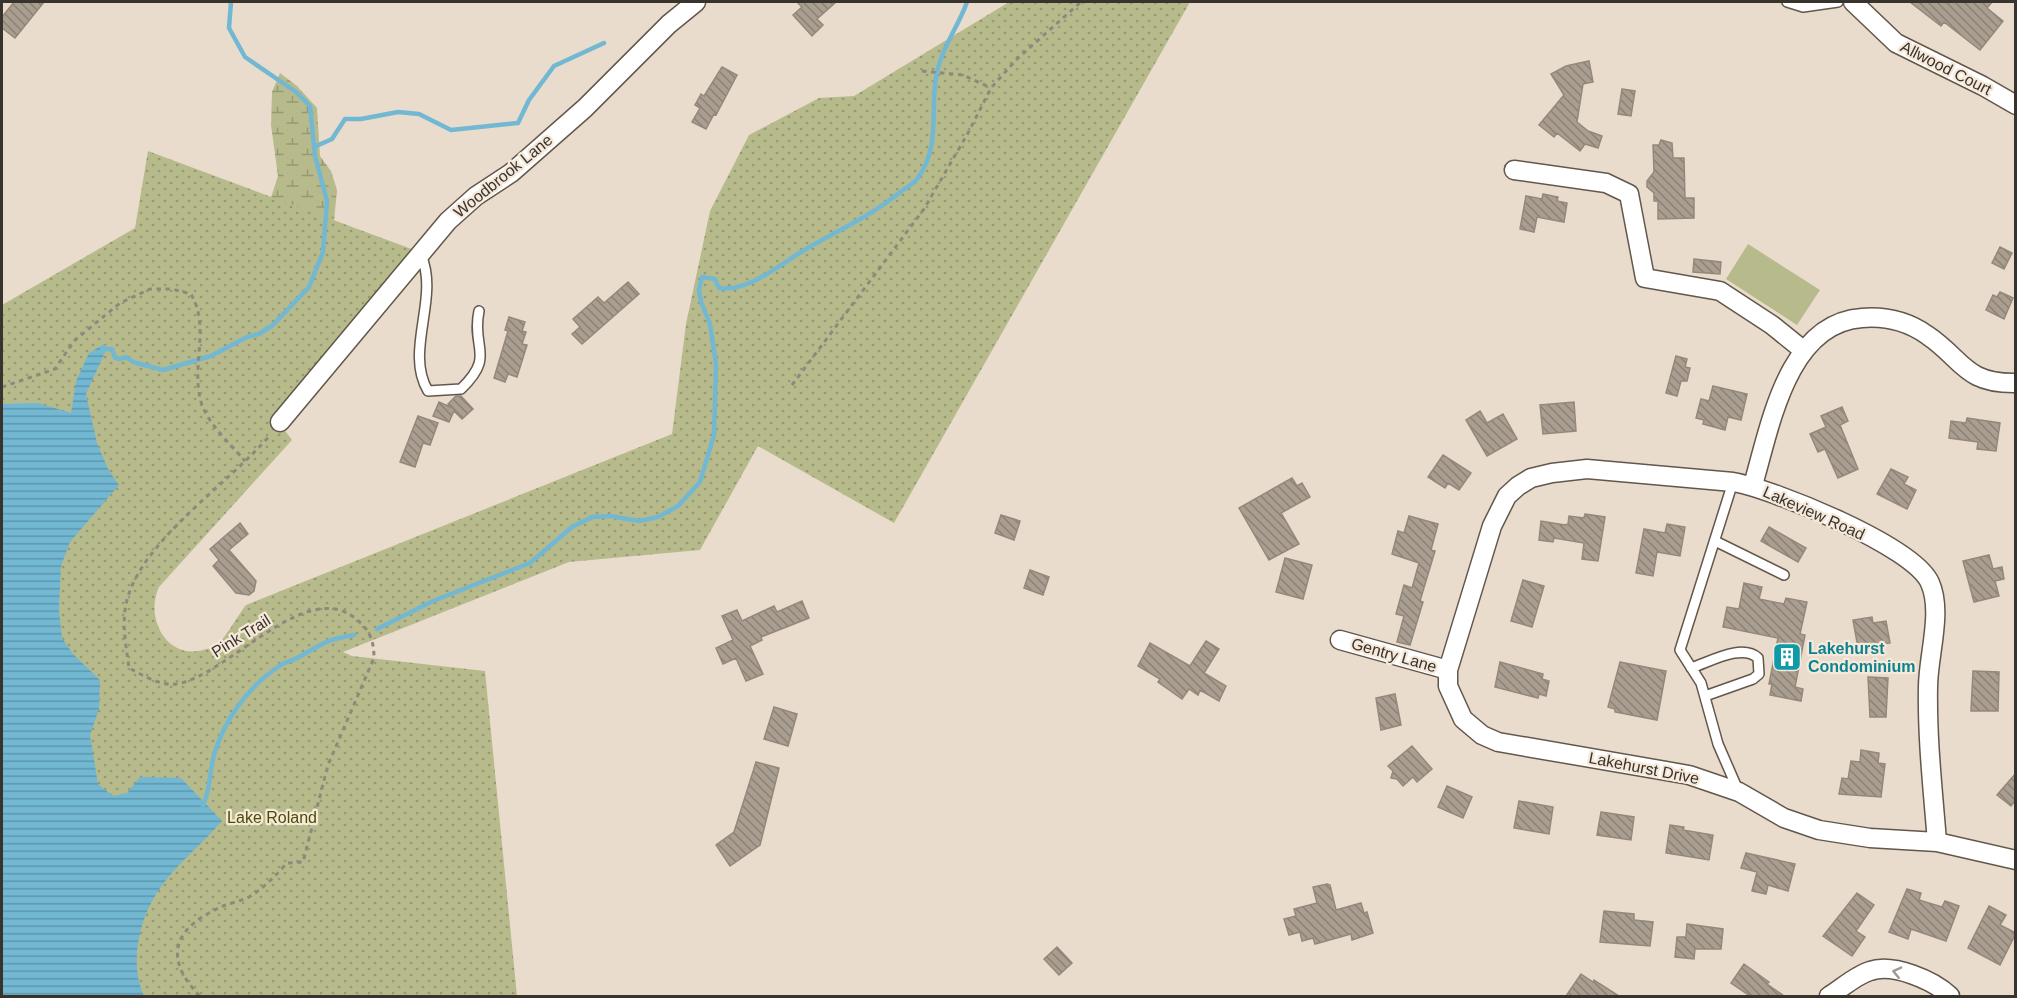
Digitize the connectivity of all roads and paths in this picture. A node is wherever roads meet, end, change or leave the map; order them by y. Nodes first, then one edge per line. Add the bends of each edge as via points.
1 (696, 2) edge
2 (1081, 2) edge
3 (1787, 2) edge
4 (1838, 2) edge
5 (1853, 2) edge
6 (922, 71) dead end
7 (991, 88) junction
8 (2016, 105) edge
9 (1514, 170) dead end
10 (421, 255) junction
11 (479, 311) dead end
12 (1803, 350) junction
13 (2016, 383) edge
14 (792, 385) dead end
15 (2, 387) edge
16 (280, 422) joint
17 (245, 461) junction
18 (1733, 482) junction
19 (1753, 485) junction
20 (1715, 541) junction
21 (1784, 575) dead end
22 (1340, 639) dead end
23 (1692, 668) junction
24 (1448, 670) junction
25 (1705, 696) junction
26 (1739, 792) junction
27 (1937, 842) junction
28 (2016, 860) edge
29 (199, 996) edge
30 (1829, 996) edge
31 (1950, 996) edge

1 - 10 street, Woodbrook Lane via 585,108 511,173 448,221
2 - 7 path via 1017,59
3 - 4 lane via 1803,7
5 - 8 street, Allwood Court via 1896,44
6 - 7 path via 963,75
7 - 14 path via 924,210
9 - 12 street via 1606,183 1629,194 1645,278 1720,291
10 - 11 lane via 426,282 419,376 428,391 461,388 477,374 482,354 476,328
10 - 16 street, Woodbrook Lane
12 - 13 street via 1817,334 1857,318 1903,321 1926,334 1964,369 1982,379
12 - 19 street via 1779,396
15 - 17 path via 55,369 74,341 130,298 150,289 191,294 200,318 200,399 209,418
16 - 17 path, Pink Trail
17 - 29 path, Pink Trail via 160,543 142,569 128,599 124,630 129,668 150,680 175,684 194,678 256,638 307,612 329,607 350,613 362,624 374,643 374,658 328,765 303,862 287,863 267,885 248,898 191,923 179,939 177,957 183,974
18 - 19 street, Lakeview Road
18 - 20 lane
18 - 24 street, Lakeview Road via 1587,469 1531,478 1518,486 1507,496 1492,526
19 - 27 street, Lakeview Road via 1884,545 1910,561 1930,583 1934,626 1928,686
20 - 21 lane
20 - 23 lane via 1681,642 1682,656
22 - 24 street, Gentry Lane
23 - 25 lane
23 - 25 lane via 1740,652 1758,658 1759,674 1753,679
24 - 26 street, Lakehurst Drive via 1448,686 1463,719 1498,742 1689,775
25 - 26 lane via 1718,744
26 - 27 street, Lakehurst Drive via 1784,818 1819,830
27 - 28 street, Lakehurst Drive
31 -> 30 street via 1924,980 1886,970 1869,970

